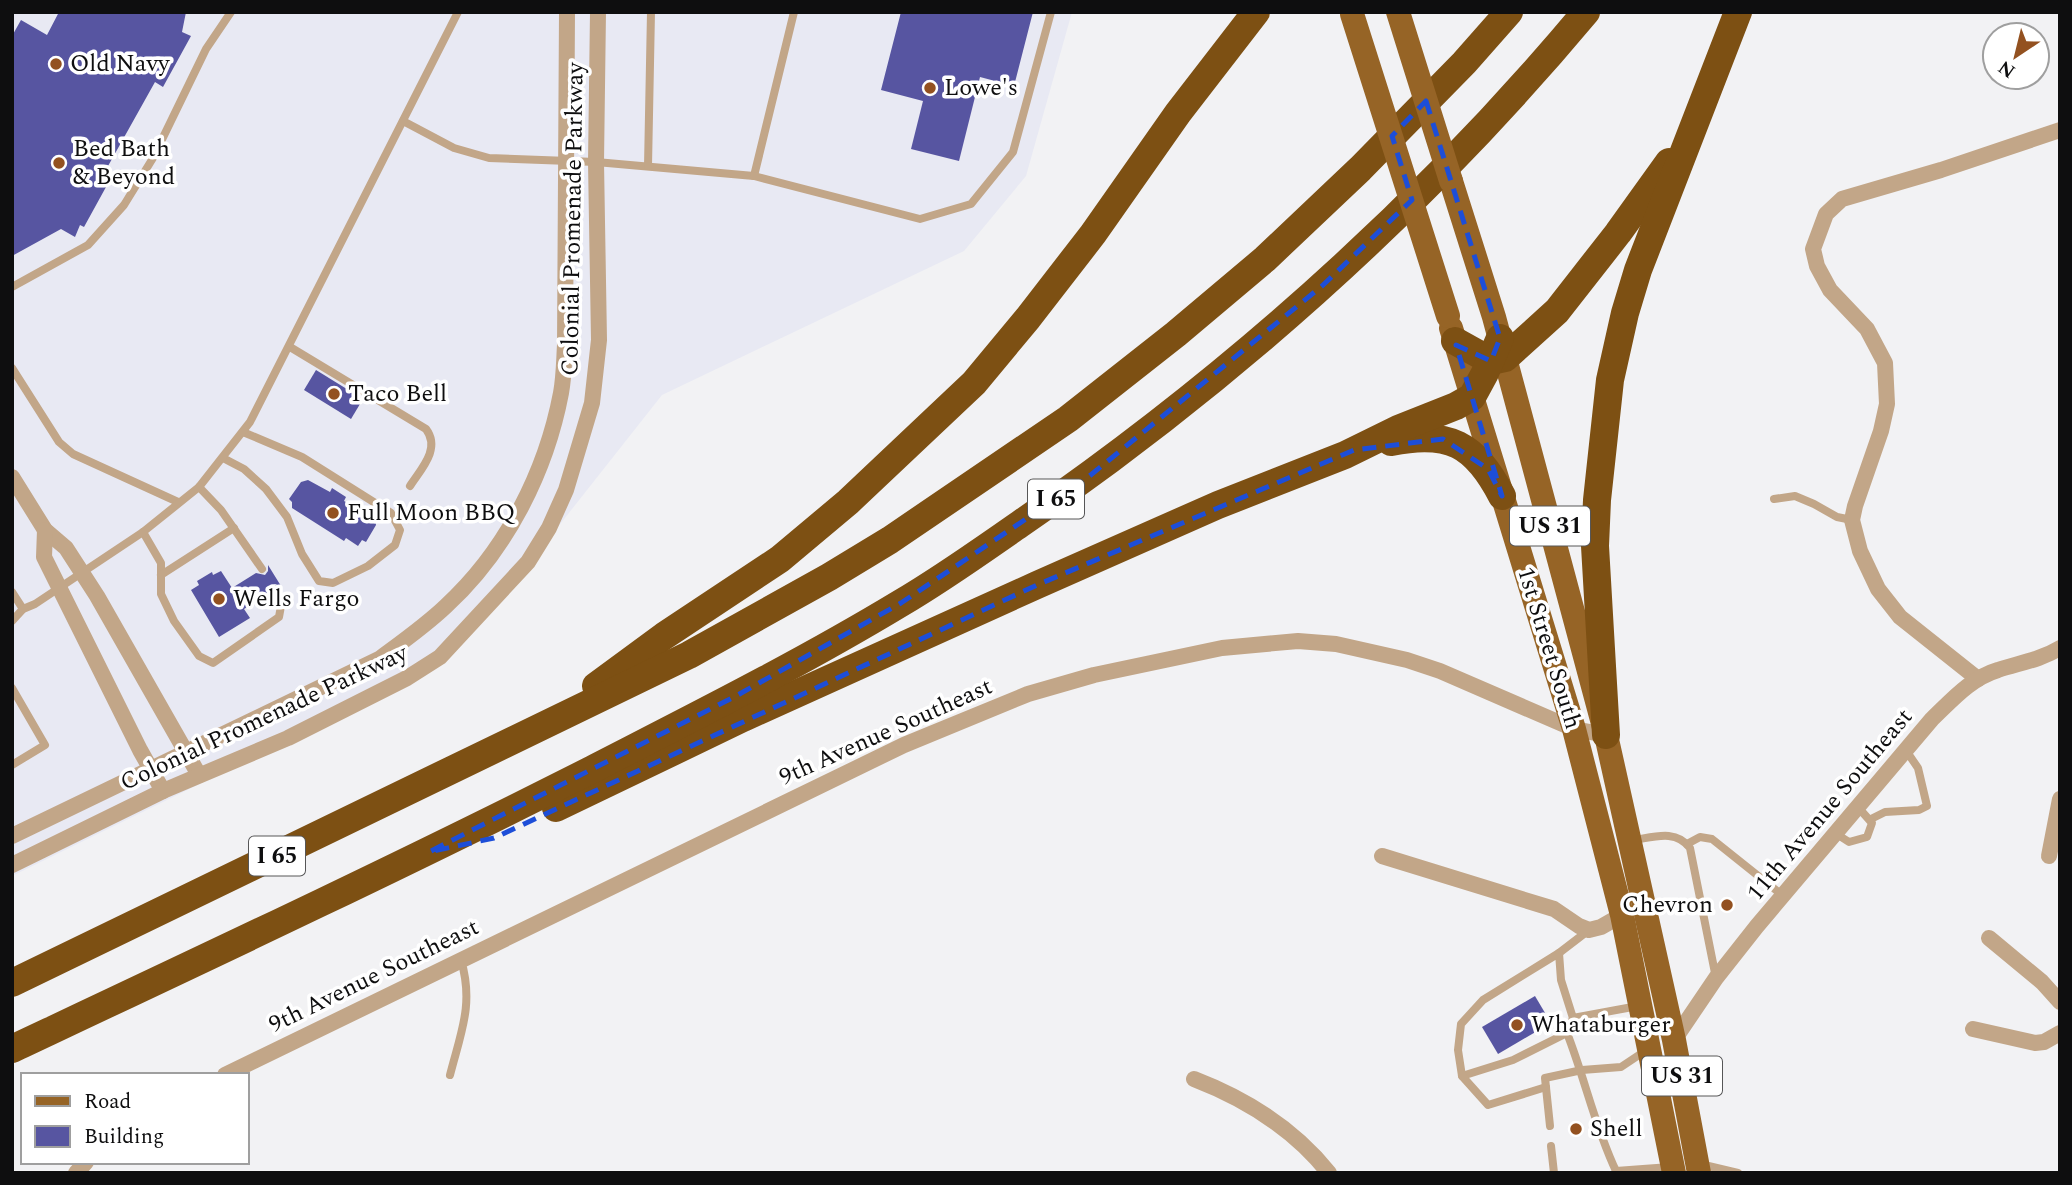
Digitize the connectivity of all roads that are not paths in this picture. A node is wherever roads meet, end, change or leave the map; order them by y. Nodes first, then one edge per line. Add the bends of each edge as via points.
1 (231, 12) edge
2 (458, 12) edge
3 (567, 12) edge
4 (598, 12) edge
5 (651, 12) edge
6 (794, 12) edge
7 (1051, 12) edge
8 (1398, 12) edge
9 (1509, 12) edge
10 (1586, 12) edge
11 (1738, 12) edge
12 (1352, 13) edge
13 (1250, 18) edge
14 (1709, 92) junction
15 (403, 121) junction
16 (2060, 130) edge
17 (568, 161) junction
18 (596, 162) junction
19 (648, 166) junction
20 (754, 176) junction
21 (12, 287) edge
22 (1451, 329) junction
23 (1497, 343) junction
24 (290, 346) junction
25 (12, 369) edge
26 (1472, 397) junction
27 (243, 432) junction
28 (1354, 450) junction
29 (222, 458) junction
30 (12, 477) edge
31 (410, 486) dead end
32 (198, 487) junction
33 (1502, 496) junction
34 (1774, 499) dead end
35 (178, 502) junction
36 (1853, 520) junction
37 (234, 528) junction
38 (45, 530) junction
39 (142, 532) junction
40 (262, 569) dead end
41 (82, 573) junction
42 (161, 575) junction
43 (59, 588) junction
44 (275, 590) dead end
45 (12, 592) edge
46 (23, 609) junction
47 (12, 621) edge
48 (2056, 651) edge
49 (2060, 668) edge
50 (1978, 678) junction
51 (12, 688) edge
52 (540, 726) junction
53 (1574, 729) junction
54 (1606, 735) junction
55 (1905, 749) junction
56 (186, 752) junction
57 (12, 765) edge
58 (150, 769) junction
59 (199, 775) junction
60 (163, 792) junction
61 (2060, 799) edge
62 (1857, 806) junction
63 (1871, 819) junction
64 (1835, 833) junction
65 (12, 836) edge
66 (1630, 841) junction
67 (1687, 844) junction
68 (429, 852) junction
69 (1382, 856) dead end
70 (2049, 856) dead end
71 (12, 865) edge
72 (1782, 895) junction
73 (1622, 915) junction
74 (1589, 930) junction
75 (1989, 938) dead end
76 (1559, 953) junction
77 (461, 960) junction
78 (1716, 978) junction
79 (12, 984) edge
80 (2060, 1002) edge
81 (1642, 1006) junction
82 (1573, 1018) junction
83 (1973, 1029) dead end
84 (1567, 1032) junction
85 (2060, 1033) edge
86 (1674, 1040) junction
87 (1650, 1048) junction
88 (12, 1049) edge
89 (1582, 1070) junction
90 (229, 1073) edge
91 (450, 1075) dead end
92 (1462, 1076) junction
93 (1194, 1079) dead end
94 (1546, 1087) junction
95 (1549, 1126) dead end
96 (1551, 1146) dead end
97 (1686, 1169) edge
98 (1616, 1172) edge
99 (1329, 1173) edge
100 (1554, 1173) edge
101 (1738, 1173) edge

1 - 21 lane via 206,49 153,158 124,205 88,245
2 - 15 lane
3 - 17 street, Colonial Promenade Parkway
4 - 18 street, Colonial Promenade Parkway
5 - 19 lane
6 - 20 lane
7 - 20 lane via 1013,152 971,204 920,219
8 - 23 main road, 1st Street South / US 31, bridge
9 - 52 highway, I 65 via 1360,169 1265,259 1068,419 829,577 690,655
10 - 68 highway, I 65 via 1507,102 1378,235 1200,390 1087,478 901,603 736,696
11 - 14 highway
12 - 22 main road, 1st Street South / US 31, bridge
13 - 52 highway via 1037,308 974,383 780,559
14 - 23 highway via 1667,165 1557,311
14 - 54 highway via 1638,270 1610,380 1595,547
15 - 17 lane via 472,155
15 - 24 lane
16 - 36 street via 1852,195 1826,214 1813,250 1817,266 1830,290 1867,329 1885,363 1887,381 1881,431
17 - 18 lane
17 - 56 street, Colonial Promenade Parkway via 561,392 536,479 512,524 449,604 379,659
18 - 19 lane
18 - 59 street, Colonial Promenade Parkway via 599,340 592,403 566,490 528,562 440,657 288,738
19 - 20 lane
22 - 23 highway
22 - 26 main road, 1st Street South / US 31
23 - 26 highway
23 - 54 main road, 1st Street South / US 31
24 - 27 lane
24 - 31 lane via 426,429 432,440 431,452
25 - 35 lane via 58,442 73,454
26 - 28 highway
26 - 33 main road, 1st Street South / US 31
27 - 29 lane
27 - 29 lane via 302,457 391,513 400,530 396,545 342,580 319,581 287,517 266,489 244,469
28 - 33 highway via 1405,439 1443,439 1466,450 1488,469
28 - 68 highway via 1218,505 743,718 494,838
29 - 32 lane
30 - 38 street
32 - 35 lane
32 - 37 lane
33 - 53 main road, 1st Street South / US 31
34 - 36 lane via 1795,496
35 - 39 lane
36 - 50 street via 1860,551 1889,604
37 - 40 lane
37 - 42 lane
38 - 41 street via 66,548
38 - 43 street via 44,557
39 - 41 lane
39 - 42 lane via 161,563
41 - 43 lane
41 - 56 street
42 - 44 lane via 161,594 174,621 199,656 213,663 279,617 281,606
43 - 46 lane
43 - 58 street
45 - 46 lane
46 - 47 lane
48 - 49 street
48 - 50 street, 11th Avenue Southeast
50 - 55 street, 11th Avenue Southeast
51 - 57 lane via 45,745
52 - 79 highway, I 65
53 - 54 street, 9th Avenue Southeast
53 - 73 main road, 1st Street South / US 31
53 - 77 street, 9th Avenue Southeast via 1440,671 1371,650 1298,641 1183,655 1028,694 952,723
54 - 66 main road, 1st Street South / US 31
55 - 62 street, 11th Avenue Southeast
55 - 63 lane via 1918,768 1927,806 1885,812
56 - 58 street, Colonial Promenade Parkway
56 - 59 street
58 - 60 street
58 - 65 street, Colonial Promenade Parkway
59 - 60 street, Colonial Promenade Parkway
60 - 71 street, Colonial Promenade Parkway
61 - 70 street
62 - 63 lane
62 - 64 street, 11th Avenue Southeast
63 - 64 lane via 1870,833 1862,840 1849,842
64 - 72 street, 11th Avenue Southeast
66 - 67 lane via 1665,835
66 - 86 main road, 1st Street South / US 31
67 - 72 lane via 1700,837 1712,839
67 - 78 lane
68 - 88 highway, I 65
69 - 74 street via 1554,909
72 - 78 street, 11th Avenue Southeast
73 - 74 street
73 - 81 main road, 1st Street South / US 31
74 - 76 lane
75 - 80 street
76 - 82 lane via 1561,981
76 - 92 lane via 1483,1000 1461,1024
77 - 90 street, 9th Avenue Southeast
77 - 91 lane via 468,1004
78 - 86 street, 11th Avenue Southeast
81 - 82 lane
81 - 87 main road, 1st Street South / US 31
82 - 84 lane
83 - 85 street via 2035,1043
84 - 89 lane
84 - 92 lane via 1513,1060
86 - 87 main road
86 - 97 main road, 1st Street South / US 31
87 - 89 lane via 1622,1068
87 - 97 main road, 1st Street South / US 31
89 - 94 lane via 1545,1078
89 - 98 lane via 1601,1141
92 - 94 lane via 1488,1105
93 - 99 street via 1218,1088 1289,1131
94 - 95 lane
96 - 100 lane
97 - 98 lane
97 - 101 lane

